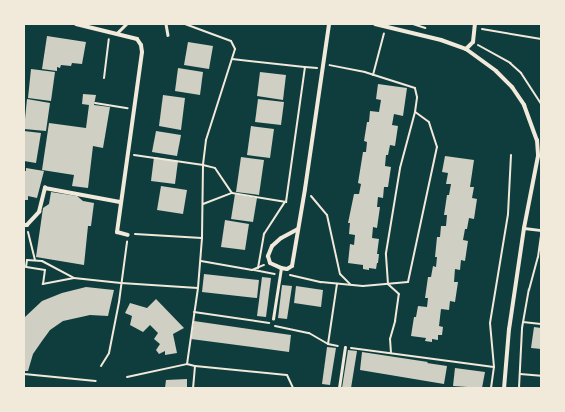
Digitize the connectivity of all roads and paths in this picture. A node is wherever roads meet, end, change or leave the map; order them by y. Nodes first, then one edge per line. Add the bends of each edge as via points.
1 (76, 24) edge
2 (126, 24) edge
3 (166, 24) edge
4 (185, 24) edge
5 (329, 24) edge
6 (375, 24) edge
7 (475, 26) edge
8 (386, 27) junction
9 (117, 33) junction
10 (168, 35) dead end
11 (541, 39) edge
12 (108, 40) dead end
13 (466, 49) junction
14 (232, 59) junction
15 (322, 66) junction
16 (306, 67) junction
17 (373, 75) junction
18 (104, 78) dead end
19 (95, 102) dead end
20 (133, 109) junction
21 (415, 112) junction
22 (127, 154) junction
23 (511, 155) dead end
24 (540, 156) edge
25 (203, 165) junction
26 (305, 189) junction
27 (232, 193) junction
28 (120, 202) junction
29 (286, 202) junction
30 (203, 204) junction
31 (25, 225) edge
32 (524, 228) junction
33 (298, 229) junction
34 (541, 232) edge
35 (128, 235) junction
36 (202, 238) junction
37 (540, 257) edge
38 (35, 260) junction
39 (201, 261) junction
40 (270, 262) junction
41 (292, 266) junction
42 (258, 268) junction
43 (281, 268) junction
44 (252, 270) junction
45 (280, 274) junction
46 (290, 276) junction
47 (74, 278) junction
48 (121, 283) junction
49 (337, 283) junction
50 (388, 284) junction
51 (351, 285) junction
52 (198, 288) junction
53 (273, 319) dead end
54 (523, 322) junction
55 (541, 324) edge
56 (328, 344) dead end
57 (345, 347) dead end
58 (391, 353) dead end
59 (187, 364) junction
60 (101, 366) dead end
61 (195, 366) junction
62 (24, 374) edge
63 (520, 374) junction
64 (541, 376) edge
65 (127, 377) dead end
66 (96, 381) dead end
67 (193, 388) edge
68 (293, 388) edge
69 (338, 388) edge
70 (491, 388) edge
71 (504, 388) edge
72 (519, 388) edge

1 - 9 street
2 - 9 lane
3 - 10 lane
4 - 14 path via 231,40 235,49
5 - 15 street
6 - 8 street
7 - 11 path
7 - 13 street via 473,42
8 - 13 street via 441,40
8 - 17 path
9 - 20 street via 137,39 141,45
12 - 18 path
13 - 24 street via 496,71 524,104
14 - 16 path
14 - 25 path via 206,140
15 - 16 path
15 - 17 path
15 - 26 street
16 - 29 path
17 - 21 path via 415,88
19 - 20 path
20 - 22 street
21 - 50 path via 404,154 386,253
21 - 50 path via 428,122 438,147 408,282
22 - 25 path
22 - 28 street
23 - 70 path via 508,214 490,323 494,368
24 - 32 street
25 - 27 path via 215,168
25 - 30 path
26 - 33 street
26 - 51 path via 327,215 340,274
27 - 29 path
27 - 30 path
28 - 31 street via 45,188 38,212
28 - 35 street via 117,232
29 - 42 path via 264,234
30 - 36 path
31 - 38 path
32 - 34 lane
32 - 71 street via 509,329
33 - 40 street via 272,246 268,256
33 - 41 street
34 - 37 path
35 - 36 path via 145,233 167,237
35 - 48 path
36 - 39 path
37 - 54 path via 529,290
38 - 47 path via 42,261
38 - 47 path via 27,260 26,267 45,270 43,284
39 - 44 path
39 - 52 path
40 - 42 path
40 - 43 street
41 - 43 street via 287,269
41 - 46 path
42 - 44 path
43 - 45 lane
44 - 45 path
45 - 46 path
45 - 53 lane
46 - 49 path
47 - 48 path
48 - 52 path
48 - 60 path via 109,353
49 - 51 path
49 - 56 path
50 - 51 path
50 - 58 path via 399,294 390,339
52 - 59 path
54 - 55 path
54 - 63 path
57 - 69 lane
59 - 61 path
59 - 65 path
61 - 67 path
61 - 68 path via 287,375
62 - 66 path
63 - 64 path
63 - 72 path

